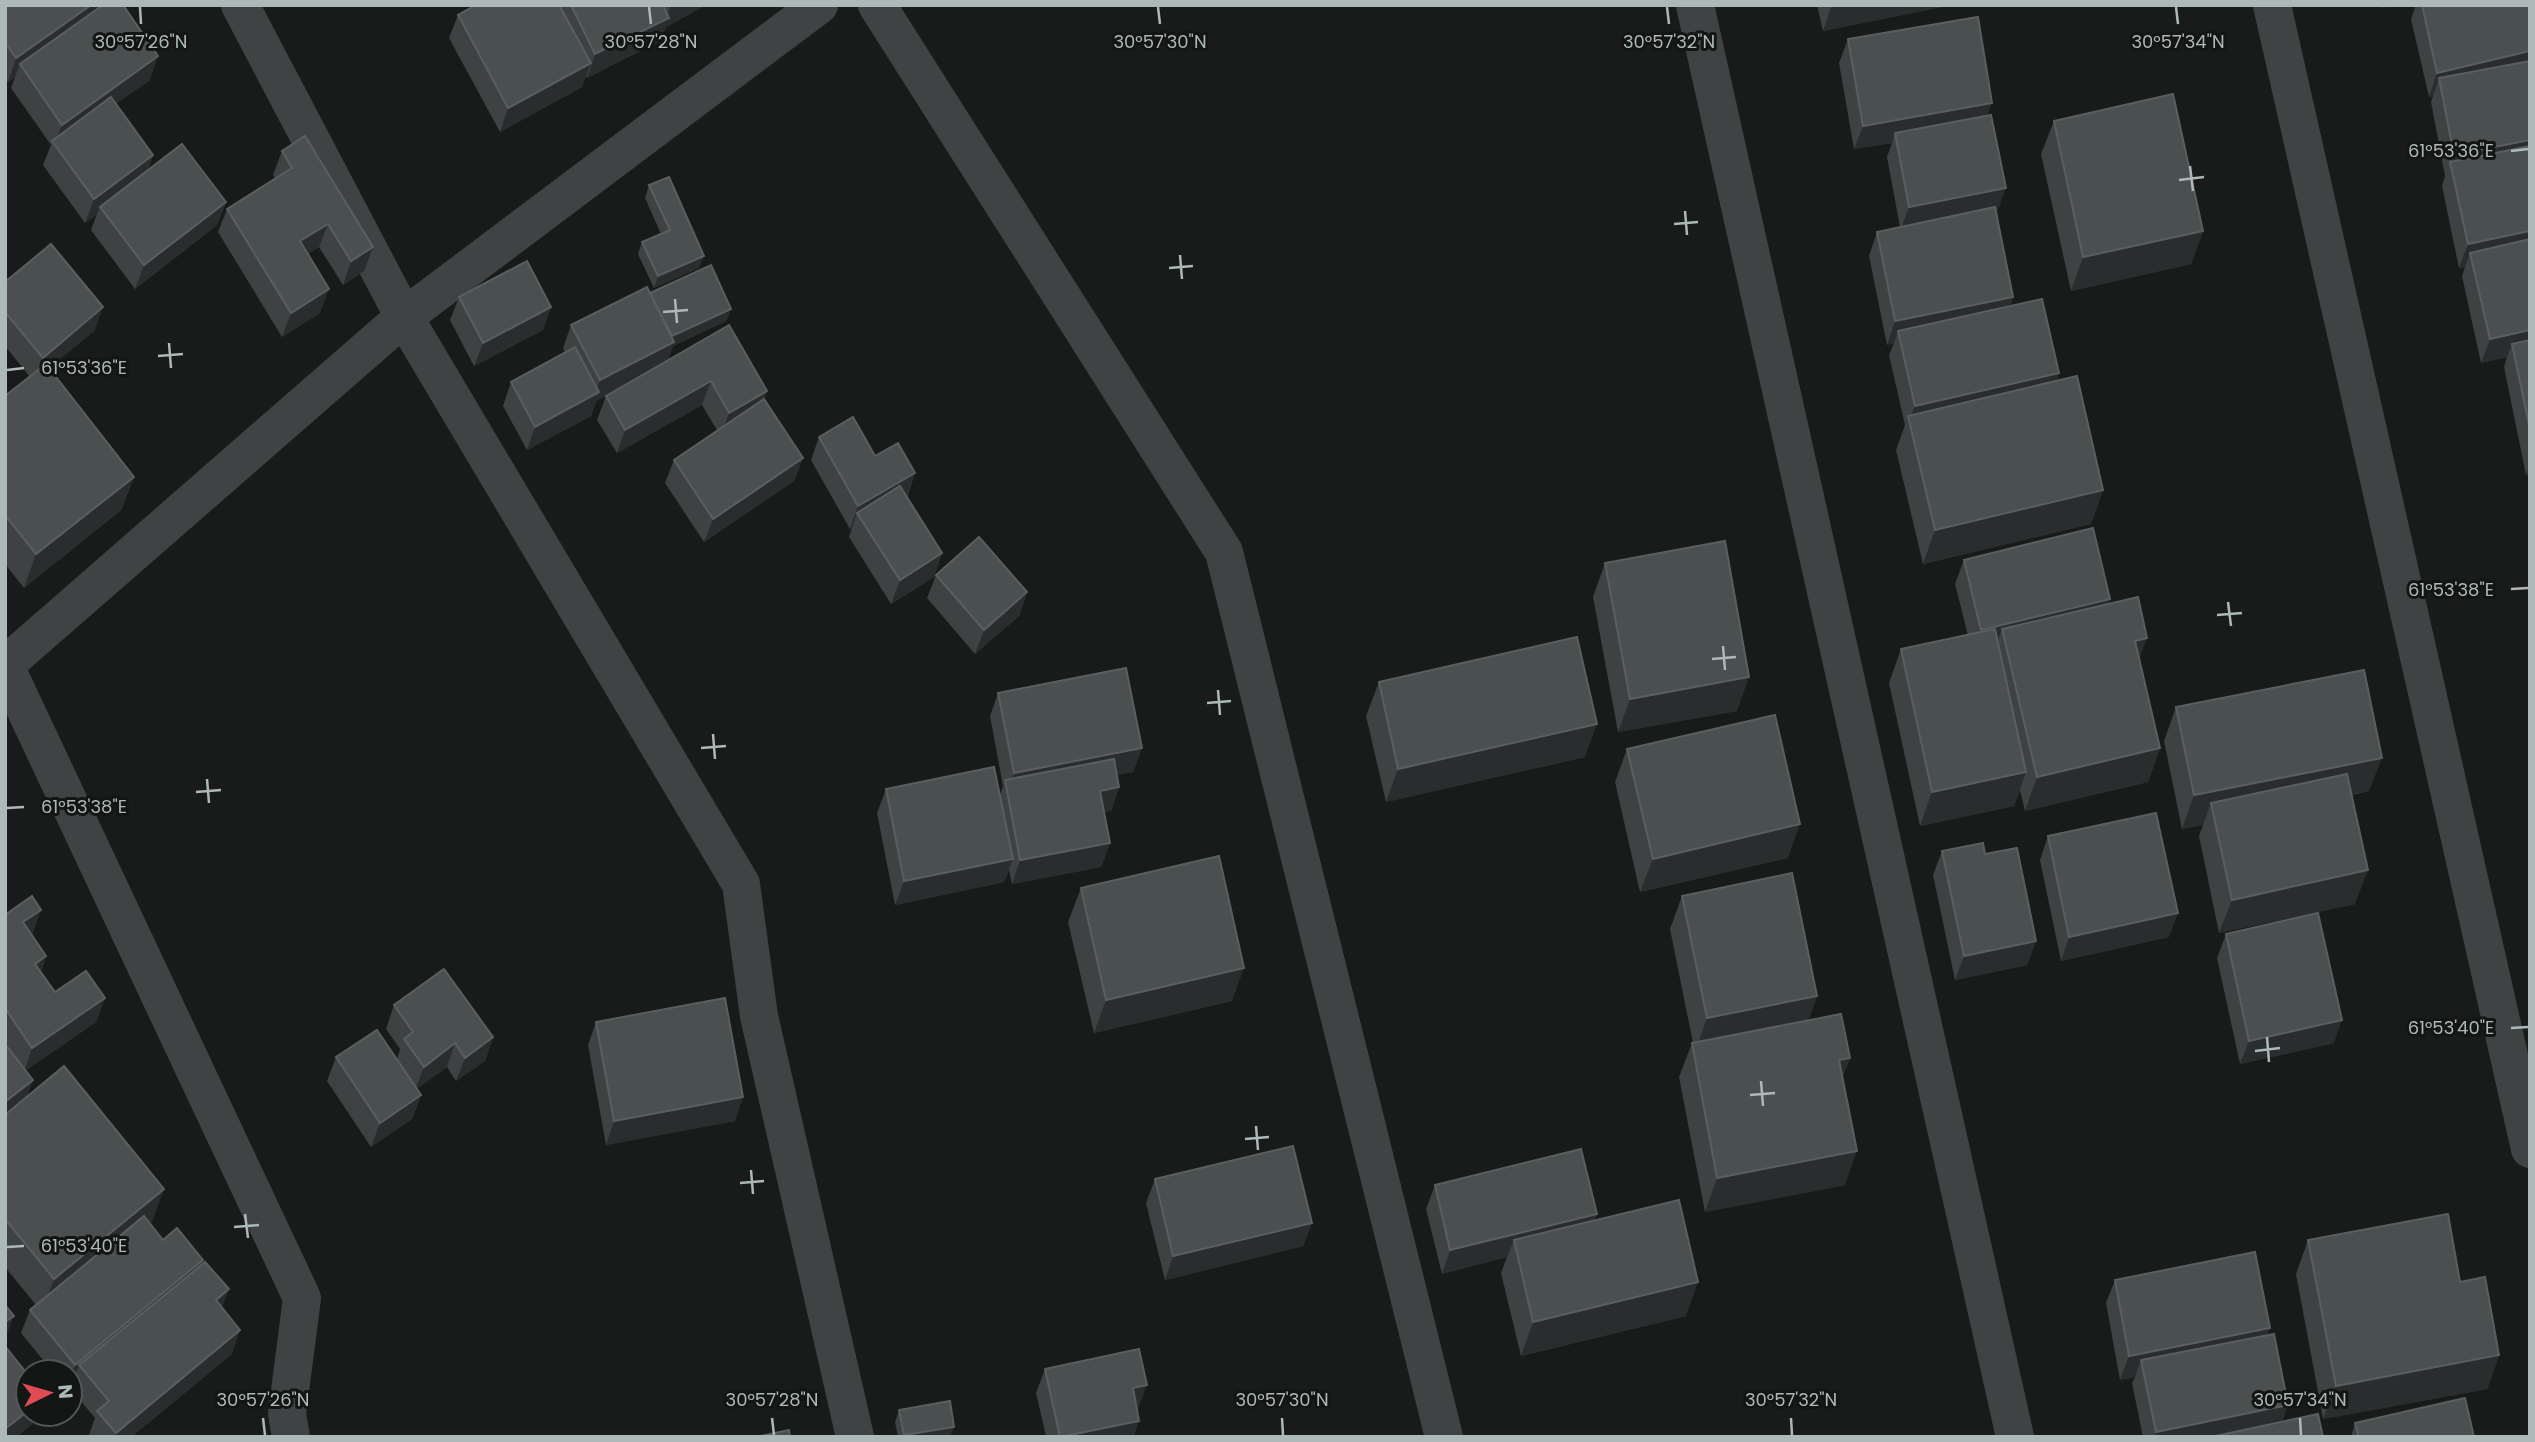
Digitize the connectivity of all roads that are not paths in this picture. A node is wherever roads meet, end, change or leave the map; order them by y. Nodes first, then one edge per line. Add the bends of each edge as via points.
1 (240, 5) edge
2 (819, 5) edge
3 (877, 5) edge
4 (1695, 5) edge
5 (2272, 5) edge
6 (404, 317) junction
7 (5, 665) edge
8 (2530, 1149) edge
9 (291, 1437) edge
10 (855, 1437) edge
11 (1444, 1437) edge
12 (2015, 1437) edge

1 - 6 street
2 - 6 street
3 - 11 street via 1224,552
4 - 12 street
5 - 8 street
6 - 7 street
6 - 10 street via 741,884 759,1016
7 - 9 street via 302,1298 287,1414

